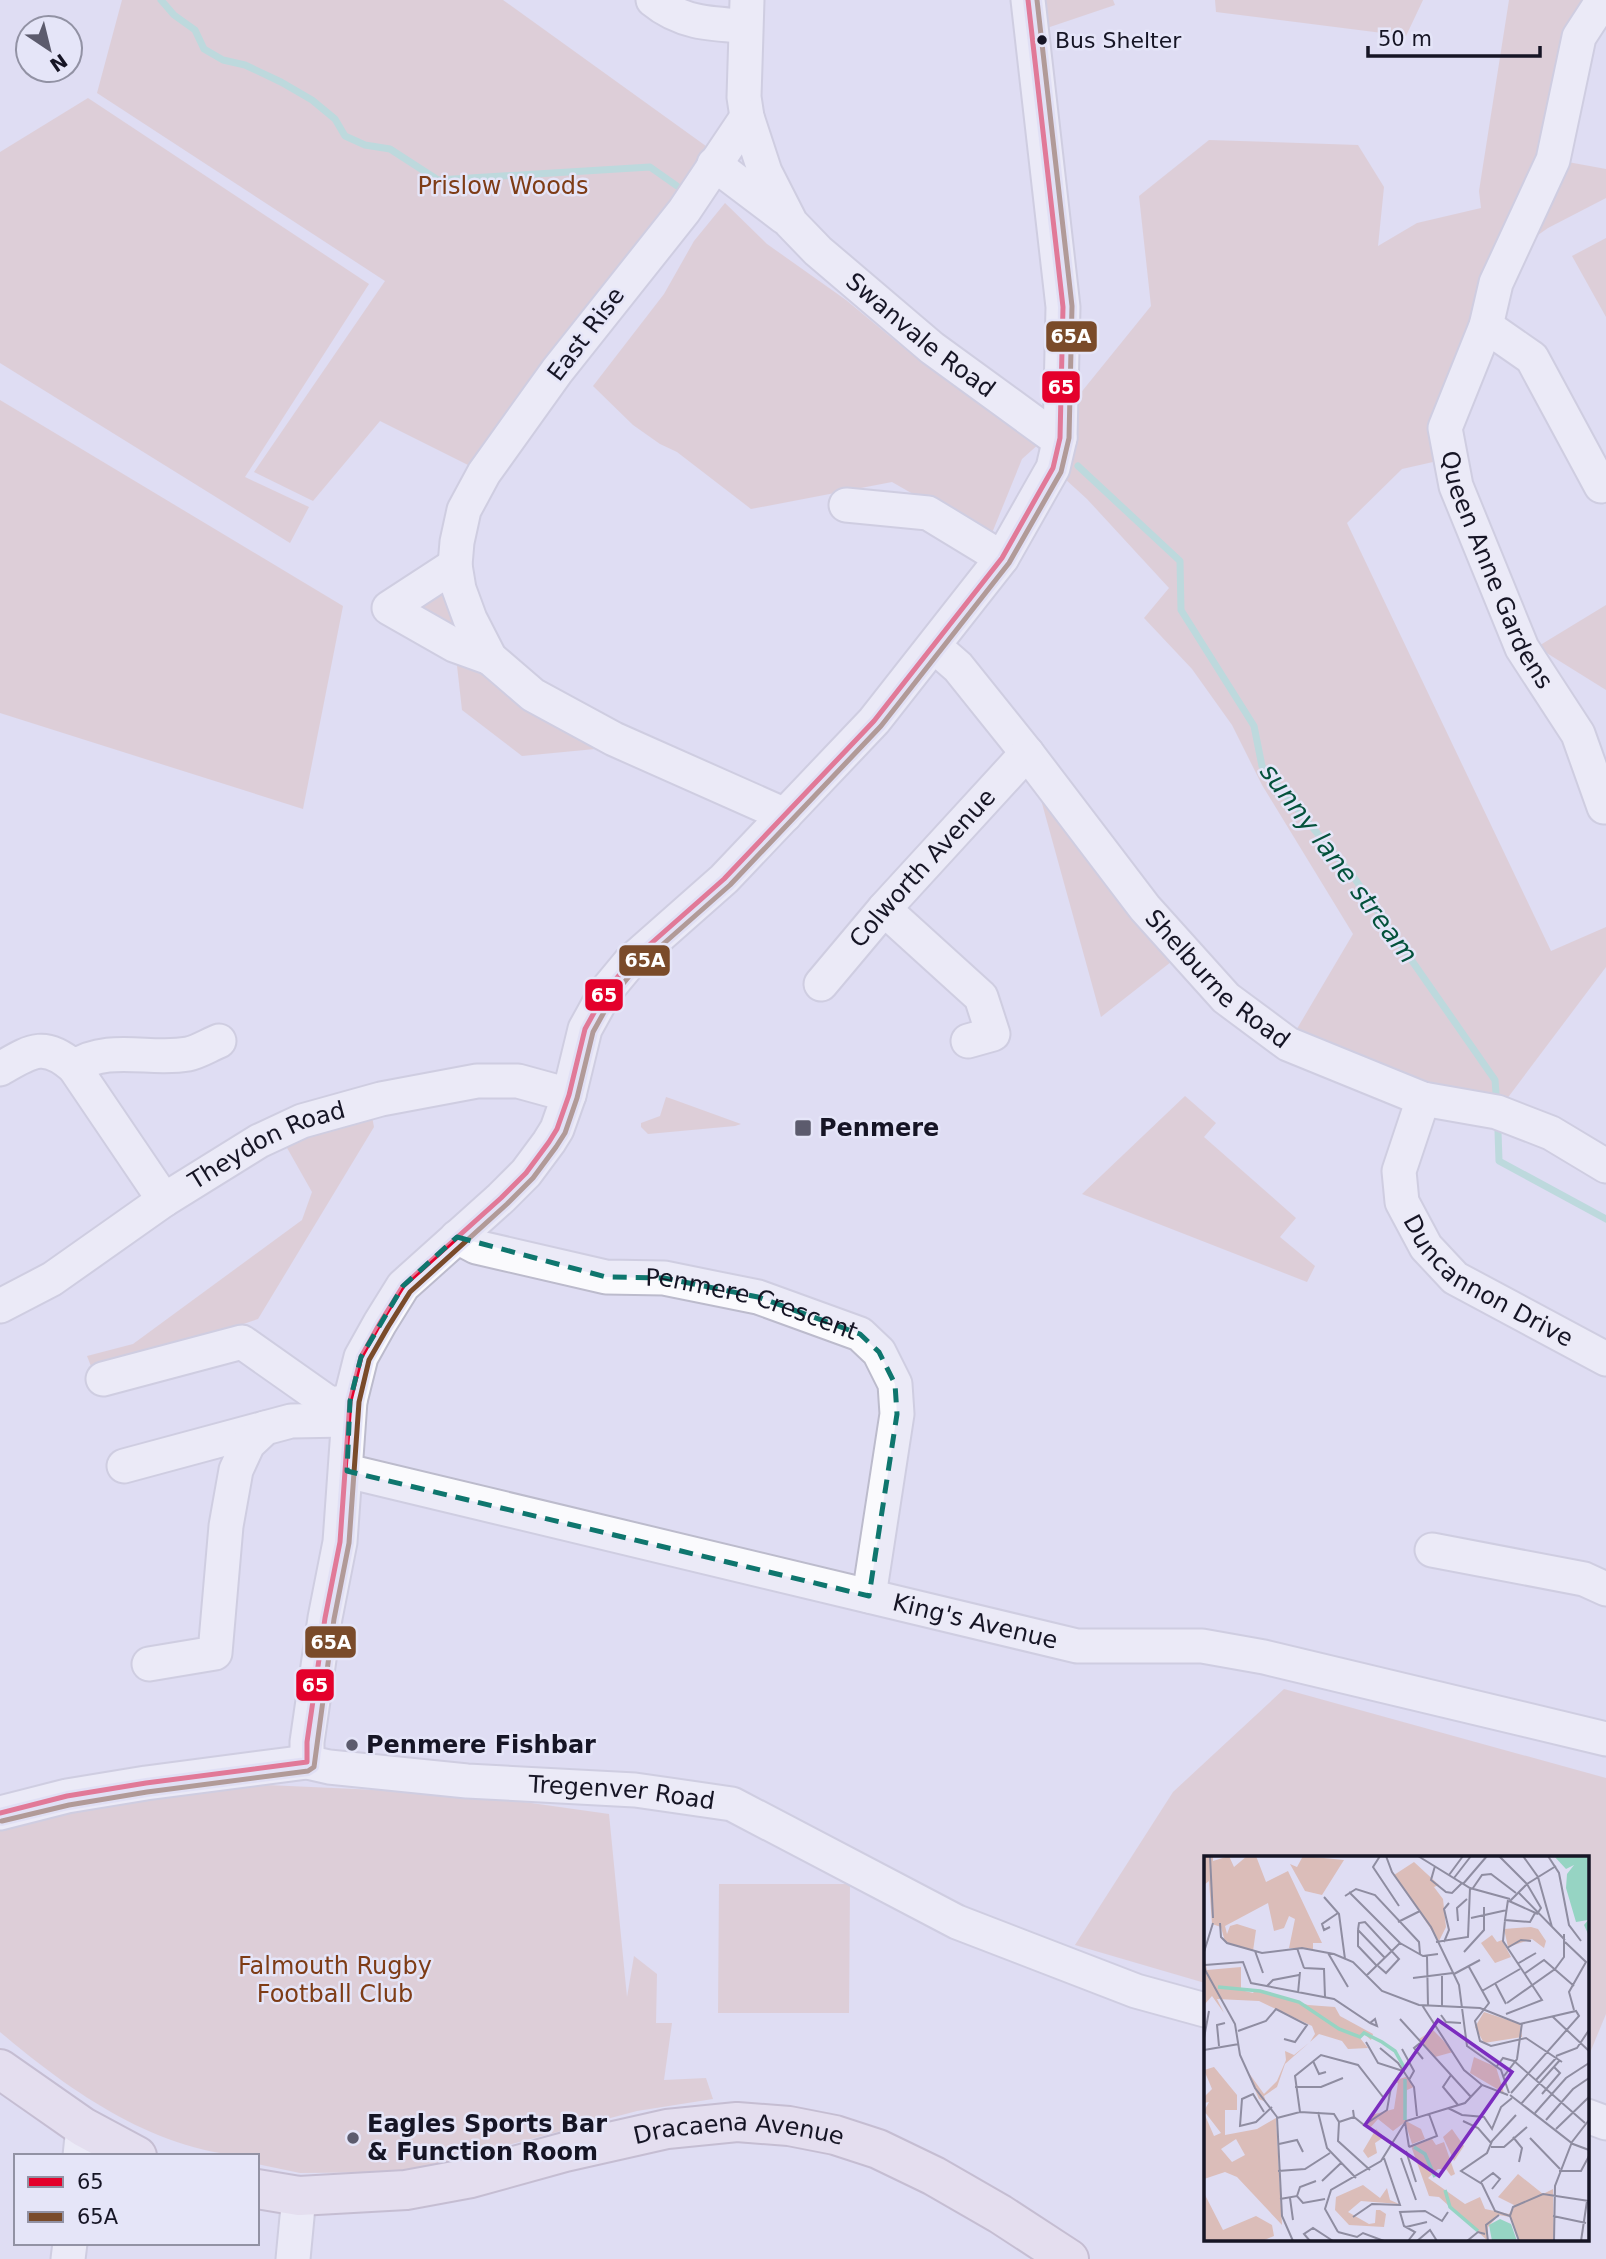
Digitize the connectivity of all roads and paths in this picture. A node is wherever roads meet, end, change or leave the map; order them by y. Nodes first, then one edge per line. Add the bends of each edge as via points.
1 (653, 0) edge
2 (1028, 0) edge
3 (1603, 0) edge
4 (746, 13) edge
5 (747, 117) junction
6 (714, 164) junction
7 (791, 223) junction
8 (1486, 326) junction
9 (1059, 438) junction
10 (1601, 486) dead end
11 (846, 505) dead end
12 (1002, 558) junction
13 (455, 565) junction
14 (934, 646) junction
15 (490, 658) junction
16 (1027, 753) junction
17 (1604, 807) edge
18 (785, 815) junction
19 (884, 909) junction
20 (821, 984) dead end
21 (219, 1041) dead end
22 (968, 1041) dead end
23 (74, 1067) junction
24 (0, 1069) edge
25 (569, 1095) junction
26 (1423, 1099) junction
27 (1605, 1164) edge
28 (164, 1200) junction
29 (457, 1237) junction
30 (0, 1306) edge
31 (1606, 1359) edge
32 (103, 1380) dead end
33 (348, 1410) junction
34 (265, 1428) junction
35 (124, 1466) dead end
36 (347, 1471) junction
37 (1433, 1550) dead end
38 (1606, 1589) edge
39 (869, 1596) junction
40 (149, 1664) dead end
41 (1606, 1739) edge
42 (307, 1762) junction
43 (0, 1813) edge
44 (1204, 2010) edge
45 (0, 2069) edge
46 (1588, 2116) edge
47 (1606, 2123) edge
48 (82, 2141) edge
49 (130, 2154) edge
50 (259, 2189) edge
51 (299, 2196) junction
52 (293, 2259) edge
53 (1069, 2259) edge

1 - 4 street via 668,12 697,23
2 - 9 street via 1063,307
3 - 8 street, Queen Anne Gardens via 1579,37 1553,160 1496,283
4 - 5 street, Swanvale Road
5 - 6 street, East Rise
5 - 7 street, Swanvale Road via 765,172
6 - 7 street, Swanvale Road
6 - 13 street, East Rise via 684,211 557,371 484,474 464,510
7 - 9 street, Swanvale Road via 932,348
8 - 10 street via 1532,358
8 - 17 street, Queen Anne Gardens via 1445,428 1456,486 1522,648 1578,734
9 - 12 street via 1053,468
11 - 12 street via 928,513
12 - 14 street
13 - 15 street, East Rise via 470,619
13 - 15 street, East Rise via 389,608 454,645
14 - 16 street, Shelburne Road via 958,667
14 - 18 street via 874,720
15 - 18 street, East Rise via 533,695 614,739
16 - 19 street, Colworth Avenue
16 - 26 street, Shelburne Road via 1145,908 1226,998 1288,1044
18 - 25 street via 724,879 630,962 596,1006 584,1029
19 - 20 street, Colworth Avenue
19 - 22 street via 981,997 993,1034
21 - 23 street via 189,1054 105,1055
23 - 24 street via 47,1050 29,1052
23 - 28 street
25 - 28 street, Theydon Road via 519,1081 477,1081 381,1099 302,1121 269,1136
25 - 29 street via 557,1129 539,1157
26 - 27 street, Shelburne Road via 1497,1112 1551,1133
26 - 31 street, Duncannon Drive via 1399,1171 1402,1202 1426,1247 1455,1278
28 - 30 street, Theydon Road via 52,1279
29 - 33 street via 403,1286 361,1357
29 - 39 street, Penmere Crescent via 476,1247 606,1277 664,1278 758,1297 860,1334 879,1352 895,1384 897,1413
32 - 33 street via 242,1342 330,1404
33 - 34 street
33 - 36 street
34 - 35 street
34 - 40 street via 248,1444 236,1470 215,1653
36 - 39 street, King's Avenue
36 - 42 street
37 - 38 street via 1584,1579
39 - 41 street, King's Avenue via 1077,1646 1202,1646 1264,1657
42 - 43 street, Tregenver Road via 67,1796
42 - 44 street, Tregenver Road via 467,1781 635,1790 732,1804 957,1922 1136,1991
45 - 48 main road
46 - 47 street
48 - 49 main road
50 - 51 main road, Dracaena Avenue
51 - 52 street
51 - 53 main road, Dracaena Avenue via 407,2190 667,2129 737,2122 789,2126 878,2149 1000,2214

